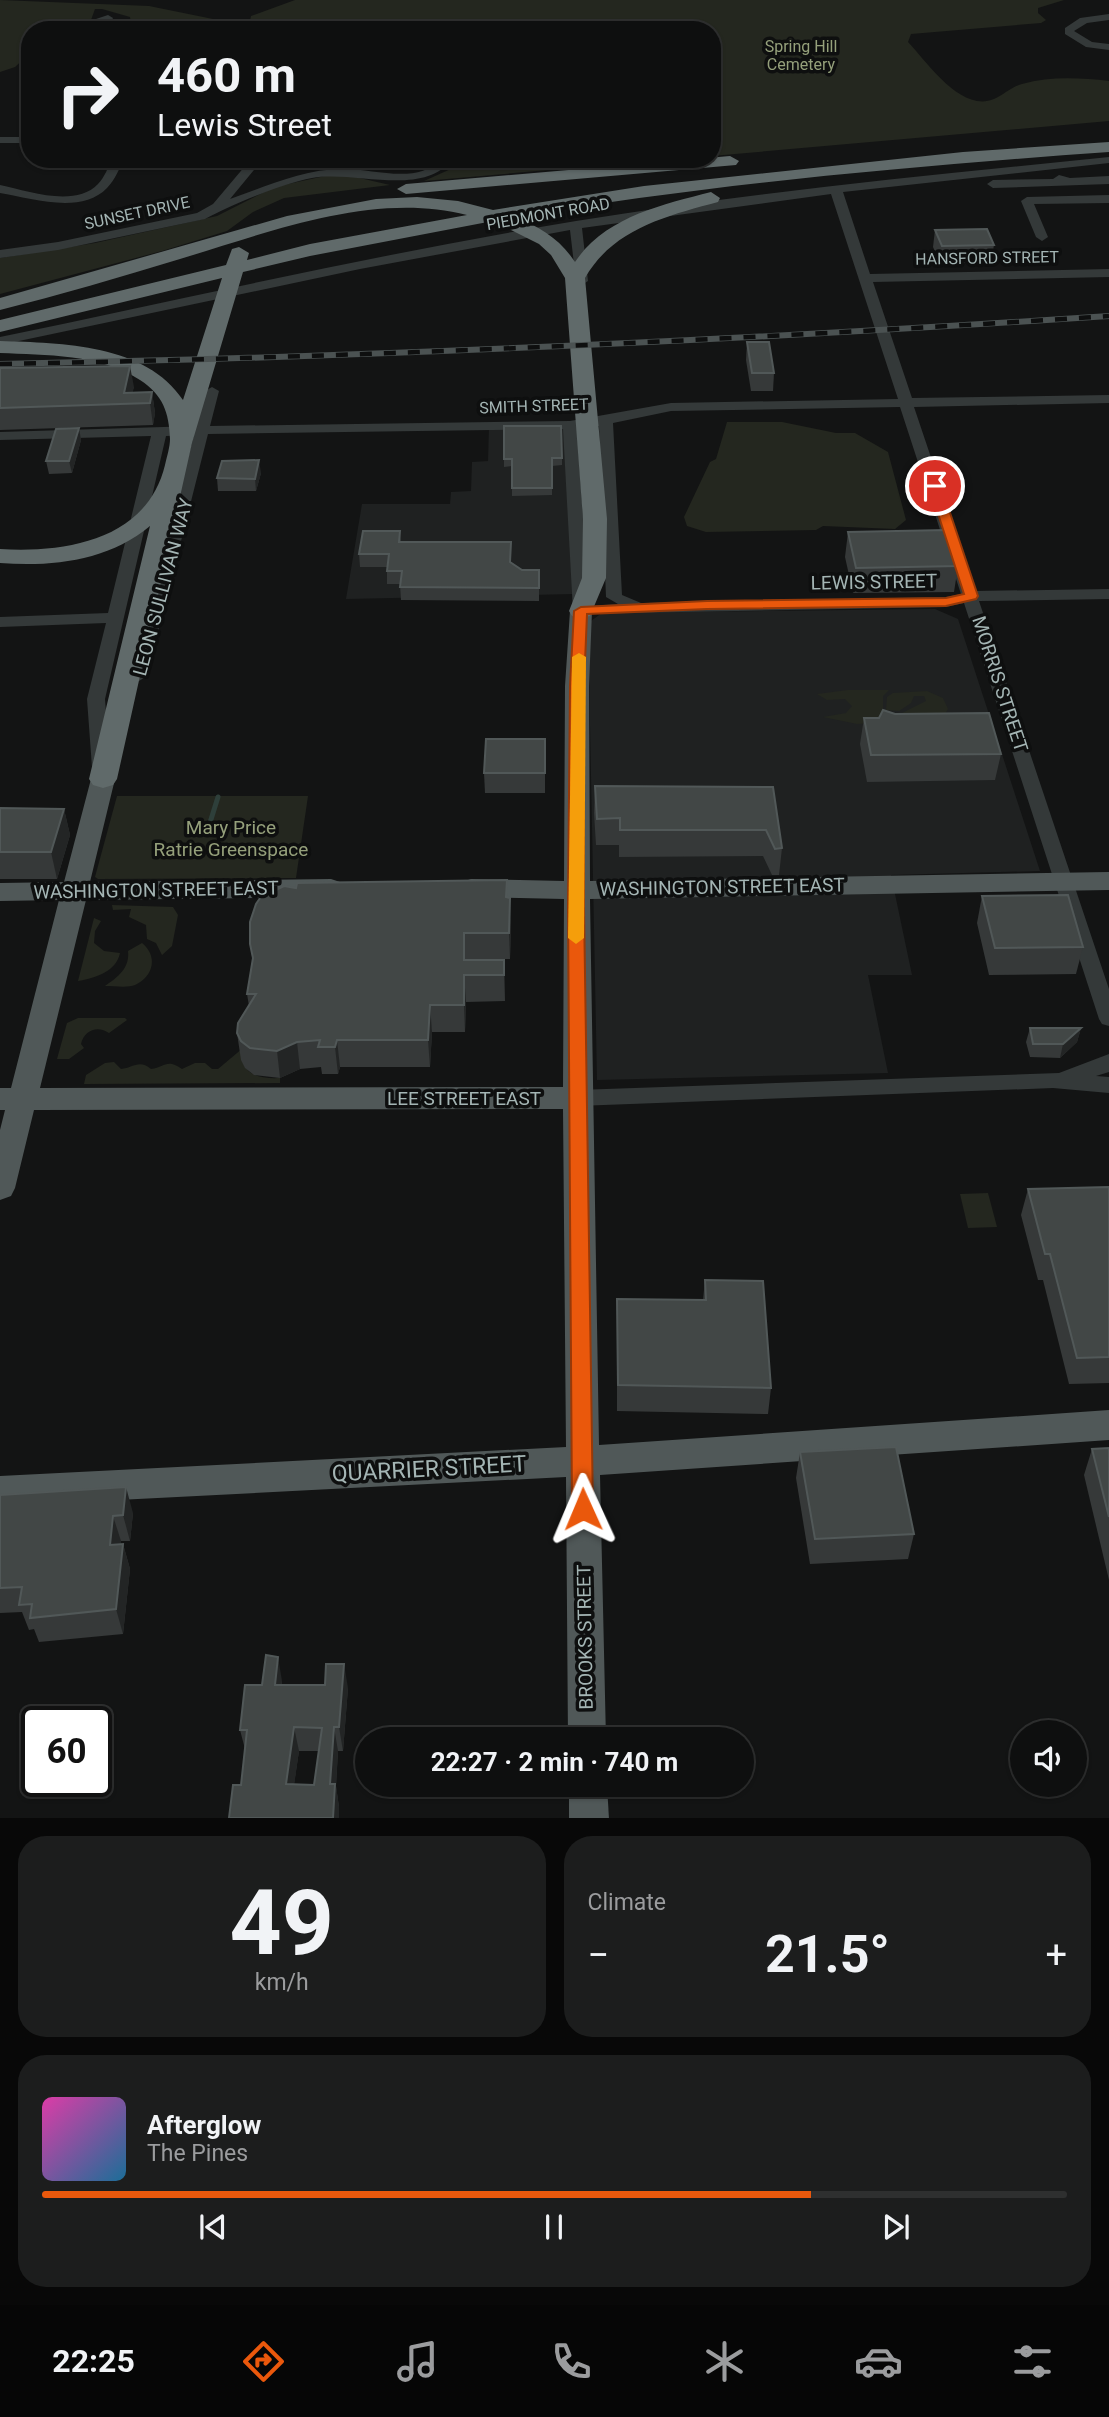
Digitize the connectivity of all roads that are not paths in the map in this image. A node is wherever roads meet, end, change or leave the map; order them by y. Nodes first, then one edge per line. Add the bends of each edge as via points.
1 (1109, 17) edge
2 (108, 18) dead end
3 (100, 21) edge
4 (1109, 47) edge
5 (1109, 133) edge
6 (3, 138) edge
7 (21, 139) edge
8 (1109, 147) edge
9 (827, 153) dead end
10 (863, 154) junction
11 (963, 156) junction
12 (743, 160) dead end
13 (1109, 160) edge
14 (721, 162) edge
15 (1047, 167) junction
16 (113, 168) edge
17 (250, 168) edge
18 (439, 168) edge
19 (649, 168) edge
20 (1109, 180) edge
21 (1069, 182) junction
22 (897, 183) junction
23 (0, 189) edge
24 (836, 190) junction
25 (1109, 199) edge
26 (217, 207) junction
27 (576, 225) junction
28 (1042, 237) dead end
29 (0, 254) edge
30 (1109, 273) edge
31 (575, 278) junction
32 (866, 278) junction
33 (0, 304) edge
34 (0, 312) edge
35 (0, 326) edge
36 (586, 328) dead end
37 (0, 341) edge
38 (0, 346) edge
39 (212, 391) dead end
40 (1109, 399) edge
41 (908, 404) junction
42 (606, 420) junction
43 (570, 425) junction
44 (200, 432) junction
45 (159, 433) junction
46 (0, 436) edge
47 (181, 443) junction
48 (172, 484) junction
49 (6, 556) edge
50 (594, 578) junction
51 (1109, 594) edge
52 (971, 596) junction
53 (614, 597) junction
54 (639, 607) junction
55 (581, 611) junction
56 (116, 618) junction
57 (0, 622) edge
58 (103, 779) junction
59 (1063, 881) junction
60 (1109, 881) edge
61 (352, 887) edge
62 (440, 887) edge
63 (576, 890) junction
64 (0, 892) edge
65 (74, 892) junction
66 (1109, 1019) edge
67 (1109, 1062) edge
68 (1053, 1080) junction
69 (1109, 1085) edge
70 (11, 1098) edge
71 (577, 1098) junction
72 (0, 1188) edge
73 (1109, 1425) edge
74 (582, 1461) junction
75 (0, 1491) edge
76 (587, 1727) edge
77 (588, 1797) edge
78 (589, 1818) edge

1 - 4 street via 1084,20 1069,30 1090,45
2 - 3 street
5 - 10 highway
6 - 7 street
8 - 11 highway
9 - 10 highway
10 - 34 highway via 478,208 344,233
11 - 31 highway via 746,189 666,211 615,233 590,254
11 - 35 highway via 644,191 517,211 310,250
12 - 14 highway
13 - 15 street, PIEDMONT ROAD
15 - 21 street via 1054,177
15 - 22 street, PIEDMONT ROAD
16 - 23 street, SUNSET DRIVE via 101,189 87,195 44,198
17 - 26 street, SUNSET DRIVE
18 - 26 street via 418,175 340,171 303,176
19 - 47 highway via 354,193 321,198 262,222 244,239
20 - 21 street
21 - 22 street
22 - 24 street, PIEDMONT ROAD
24 - 27 street, PIEDMONT ROAD
24 - 32 street, MORRIS STREET
25 - 28 street via 1027,201
26 - 29 street, SUNSET DRIVE via 191,219
27 - 36 street
27 - 37 street, PIEDMONT ROAD
30 - 32 street, HANSFORD STREET
31 - 33 highway via 546,240 513,222 453,207 373,204 291,220
31 - 50 highway via 595,519
32 - 41 street, MORRIS STREET
38 - 47 highway via 91,354 131,368 165,390 177,406
39 - 44 street, LEON SULLIVAN WAY
40 - 41 street, SMITH STREET
41 - 42 street, SMITH STREET via 671,407
41 - 52 street, MORRIS STREET
42 - 43 street, SMITH STREET
42 - 53 street
43 - 44 street, SMITH STREET
43 - 55 street
44 - 45 street, SMITH STREET
44 - 58 street, LEON SULLIVAN WAY via 127,725
45 - 46 street, SMITH STREET
45 - 56 street, LEON SULLIVAN WAY
47 - 48 highway
48 - 49 highway via 151,514 116,538 67,554
48 - 58 highway
50 - 53 highway
50 - 55 highway
51 - 52 street, LEWIS STREET
52 - 54 street, LEWIS STREET via 946,602
52 - 59 street, MORRIS STREET
53 - 54 street, LEWIS STREET
54 - 55 street, LEWIS STREET
55 - 63 main road, BROOKS STREET
56 - 57 street
56 - 58 street, LEON SULLIVAN WAY via 96,699
58 - 65 main road, LEON SULLIVAN WAY
59 - 60 main road, WASHINGTON STREET EAST
59 - 63 main road, WASHINGTON STREET EAST
59 - 66 street, MORRIS STREET
61 - 65 main road, WASHINGTON STREET EAST
62 - 63 main road, WASHINGTON STREET EAST
63 - 71 main road, BROOKS STREET
64 - 65 main road, WASHINGTON STREET EAST
65 - 70 main road, LEON SULLIVAN WAY
67 - 68 street, LEE STREET EAST
68 - 69 street, LEE STREET EAST
68 - 71 street, LEE STREET EAST
70 - 71 main road, LEE STREET EAST
70 - 72 main road, LEON SULLIVAN WAY
71 - 74 main road, BROOKS STREET
73 - 74 main road, QUARRIER STREET
74 - 75 main road, QUARRIER STREET
74 - 76 main road, BROOKS STREET
77 - 78 main road

